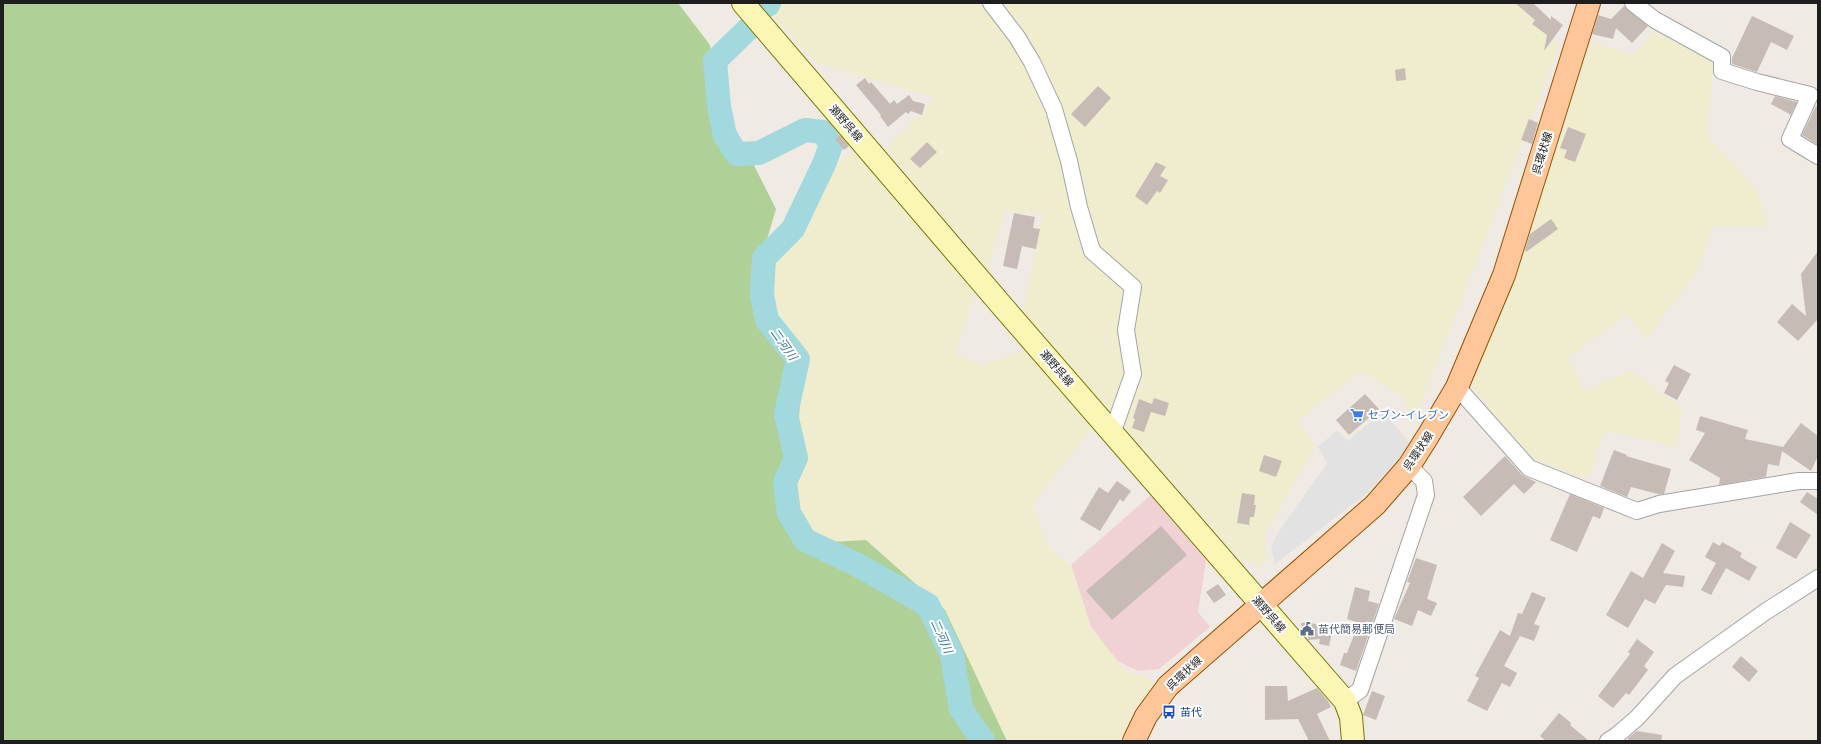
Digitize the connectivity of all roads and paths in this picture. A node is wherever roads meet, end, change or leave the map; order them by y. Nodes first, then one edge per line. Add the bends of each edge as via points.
1 (743, 3) edge
2 (991, 3) edge
3 (1589, 3) edge
4 (1633, 3) edge
5 (1818, 156) edge
6 (1457, 387) junction
7 (1113, 431) junction
8 (1409, 466) junction
9 (1818, 482) edge
10 (1818, 578) edge
11 (1260, 604) junction
12 (1345, 701) junction
13 (1134, 741) edge
14 (1353, 741) edge
15 (1608, 741) edge

1 - 7 main road, 瀬野呉線
2 - 7 street via 1032,62 1054,109 1092,251 1133,287 1126,330 1133,374
3 - 6 main road, 呉環状線 via 1504,275
4 - 5 street via 1655,20 1722,57 1722,71 1810,95 1790,139
6 - 8 main road, 呉環状線
6 - 9 street via 1529,468 1637,511 1660,504 1791,482
7 - 11 main road, 瀬野呉線
8 - 11 main road, 呉環状線 via 1375,504
8 - 12 street via 1424,481 1426,495 1360,690
10 - 15 street via 1675,676 1637,718
11 - 12 main road, 瀬野呉線
11 - 13 main road, 呉環状線 via 1168,686 1146,716
12 - 14 main road, 瀬野呉線 via 1351,717

